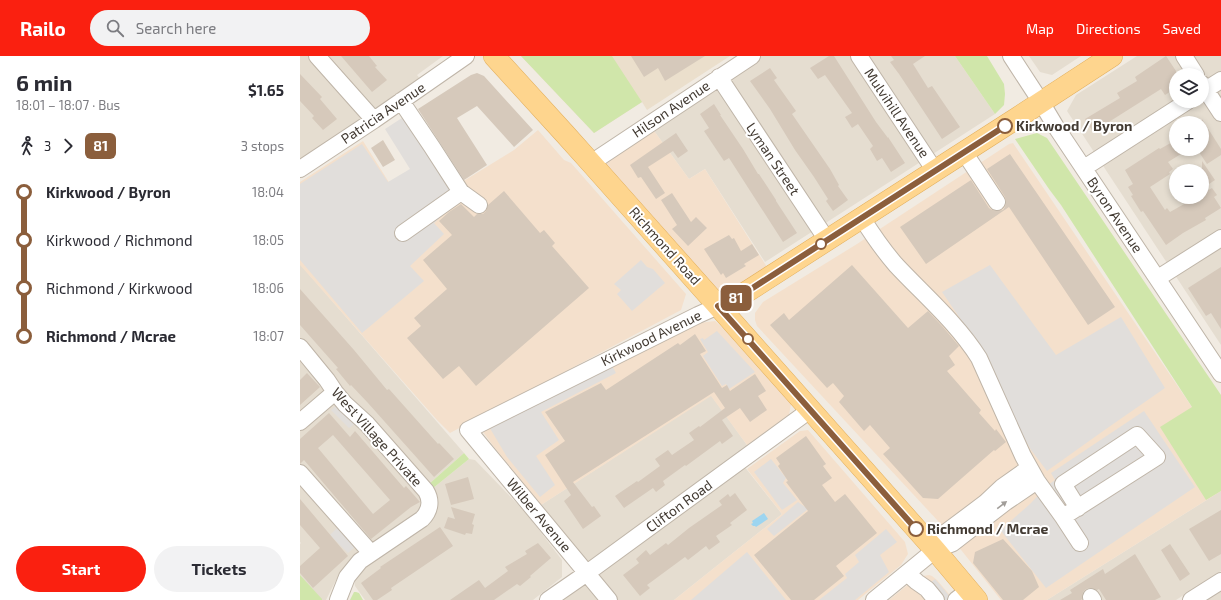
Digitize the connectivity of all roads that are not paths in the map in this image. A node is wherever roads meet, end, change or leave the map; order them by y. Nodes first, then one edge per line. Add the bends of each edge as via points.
1 (317, 56) edge
2 (466, 56) edge
3 (494, 56) edge
4 (752, 56) edge
5 (859, 56) edge
6 (1011, 56) edge
7 (1112, 56) edge
8 (1184, 56) edge
9 (1192, 68) edge
10 (719, 78) junction
11 (1221, 80) edge
12 (1209, 86) edge
13 (1209, 97) edge
14 (401, 101) junction
15 (1041, 102) junction
16 (1177, 108) edge
17 (1221, 113) edge
18 (374, 120) junction
19 (964, 152) junction
20 (590, 163) junction
21 (1084, 168) junction
22 (300, 169) edge
23 (935, 171) junction
24 (461, 192) junction
25 (998, 202) dead end
26 (479, 205) dead end
27 (862, 218) junction
28 (403, 232) dead end
29 (1221, 238) edge
30 (827, 240) junction
31 (1158, 278) junction
32 (718, 306) junction
33 (300, 348) edge
34 (1221, 374) edge
35 (334, 392) junction
36 (810, 410) junction
37 (300, 422) edge
38 (468, 430) joint
39 (300, 473) edge
40 (1033, 474) junction
41 (1078, 508) junction
42 (1063, 517) junction
43 (1080, 543) dead end
44 (935, 550) junction
45 (371, 553) junction
46 (587, 573) junction
47 (907, 573) junction
48 (1221, 581) edge
49 (967, 597) edge
50 (338, 600) edge
51 (548, 600) edge
52 (609, 600) edge
53 (874, 600) edge
54 (936, 600) edge
55 (1191, 600) edge

1 - 18 street
2 - 14 street, Patricia Avenue
3 - 20 main road, Richmond Road
4 - 10 street, Hilson Avenue
5 - 23 street, Mulvihill Avenue
6 - 15 street, Byron Avenue
7 - 15 main road, Kirkwood Avenue
8 - 9 street
10 - 20 street, Hilson Avenue
10 - 30 street, Lyman Street
11 - 12 street
13 - 17 street
14 - 18 street, Patricia Avenue
14 - 24 street
15 - 19 main road, Kirkwood Avenue
15 - 21 street, Byron Avenue
16 - 21 street
18 - 22 street, Patricia Avenue
19 - 23 main road, Kirkwood Avenue
19 - 25 street
20 - 32 main road, Richmond Road
21 - 31 street, Byron Avenue
23 - 27 main road, Kirkwood Avenue
24 - 26 street
24 - 28 street
27 - 30 main road, Kirkwood Avenue
27 - 40 street via 895,264 936,306 980,358
29 - 31 street
30 - 32 main road, Kirkwood Avenue via 737,298
31 - 34 street, Byron Avenue
32 - 36 main road, Richmond Road
32 - 38 street, Kirkwood Avenue
33 - 35 street, West Village Private
35 - 37 street
35 - 45 street, West Village Private via 368,424 426,491 429,500 428,510 422,519
36 - 44 main road, Richmond Road
36 - 46 street, Clifton Road
38 - 46 street, Wilber Avenue
39 - 45 street
40 - 42 street
40 - 44 street via 1006,502 953,543
41 - 41 street via 1157,457 1138,435 1062,484
41 - 42 street
42 - 43 street
44 - 47 street
44 - 49 main road, Richmond Road
45 - 50 street, West Village Private via 360,561 347,577
46 - 51 street, Clifton Road
46 - 52 street, Wilber Avenue
47 - 53 street
47 - 54 street
48 - 55 street

